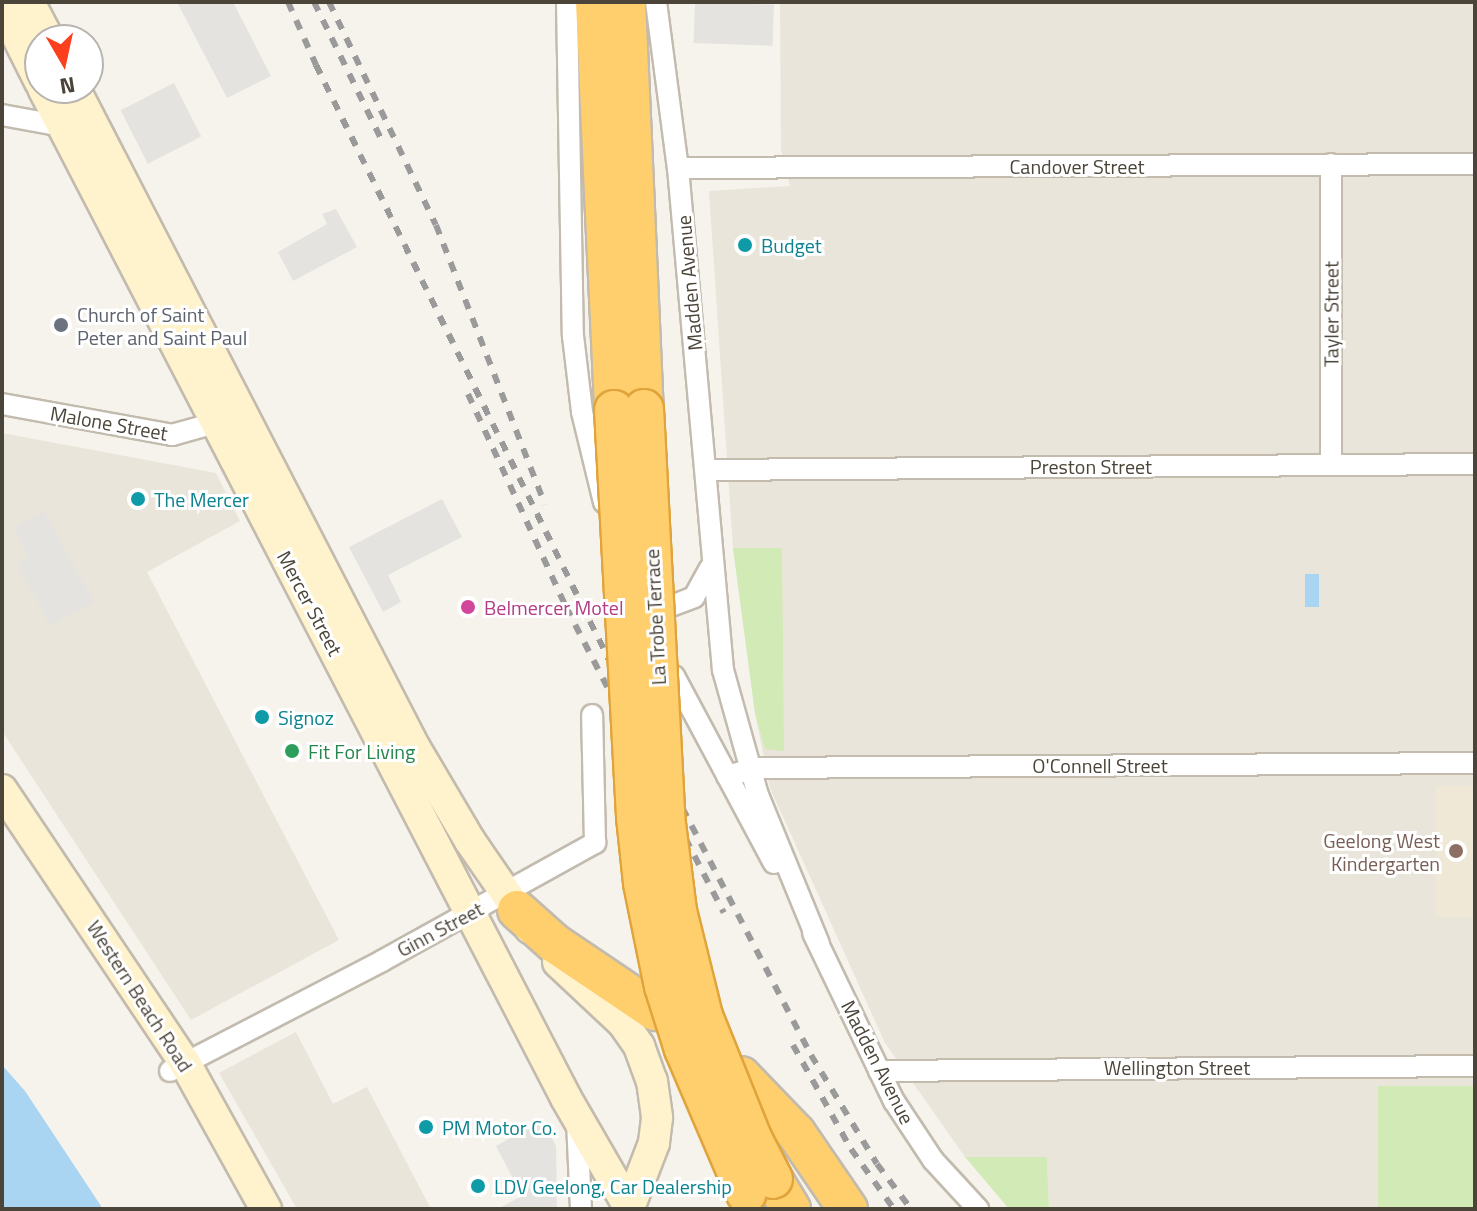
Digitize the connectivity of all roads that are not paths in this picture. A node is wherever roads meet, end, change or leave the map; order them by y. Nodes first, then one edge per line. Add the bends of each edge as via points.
1 (29, 2) edge
2 (567, 2) edge
3 (595, 2) edge
4 (626, 2) edge
5 (656, 2) edge
6 (2, 6) edge
7 (41, 24) edge
8 (24, 50) edge
9 (51, 104) edge
10 (81, 104) edge
11 (2, 115) edge
12 (62, 126) junction
13 (1331, 164) junction
14 (1475, 164) edge
15 (678, 168) junction
16 (2, 404) edge
17 (629, 410) junction
18 (227, 416) junction
19 (1331, 464) junction
20 (1475, 464) edge
21 (706, 470) junction
22 (604, 502) dead end
23 (712, 565) junction
24 (671, 606) dead end
25 (674, 676) dead end
26 (592, 715) dead end
27 (1475, 763) edge
28 (749, 769) junction
29 (727, 776) junction
30 (2, 790) edge
31 (2, 812) edge
32 (511, 902) junction
33 (471, 913) junction
34 (819, 944) junction
35 (655, 1011) dead end
36 (1475, 1066) edge
37 (177, 1067) junction
38 (879, 1071) junction
39 (741, 1076) dead end
40 (577, 1118) junction
41 (766, 1198) edge
42 (251, 1209) edge
43 (266, 1209) edge
44 (581, 1209) edge
45 (629, 1209) edge
46 (848, 1209) edge
47 (978, 1209) edge

1 - 7 street
2 - 22 street via 573,336 582,412
3 - 17 highway, La Trobe Terrace
4 - 17 highway, La Trobe Terrace
5 - 15 street, Madden Avenue
6 - 8 street
9 - 12 street, Mercer Street
10 - 18 street, Mercer Street
11 - 12 street
12 - 18 street, Mercer Street
13 - 14 street, Candover Street
13 - 15 street, Candover Street
13 - 19 street, Tayler Street
15 - 21 street, Madden Avenue
16 - 18 street, Malone Street via 172,435
17 - 41 highway, La Trobe Terrace, bridge via 677,911 689,967
18 - 32 street, Mercer Street via 415,748
18 - 33 street, Mercer Street
19 - 20 street, Preston Street
19 - 21 street, Preston Street
21 - 23 street, Madden Avenue
23 - 24 street via 697,594
23 - 28 street, Madden Avenue via 723,670
25 - 29 street, Madden Avenue
26 - 32 street, Ginn Street via 595,843
27 - 28 street, O'Connell Street
28 - 29 street, O'Connell Street
28 - 34 street, Madden Avenue
29 - 34 street, Madden Avenue
30 - 37 street, Western Beach Road
31 - 37 street, Western Beach Road
32 - 33 street, Ginn Street
32 - 35 highway via 554,943
32 - 45 street, Mercer Street via 554,958 623,1023 649,1070 656,1131
33 - 37 street, Ginn Street
33 - 40 street, Mercer Street
34 - 38 street, Madden Avenue
36 - 38 street, Wellington Street
37 - 42 street, Western Beach Road
37 - 43 street, Western Beach Road
38 - 47 street, Madden Avenue via 922,1146
39 - 46 highway via 796,1133
40 - 44 street
40 - 45 street, Mercer Street

